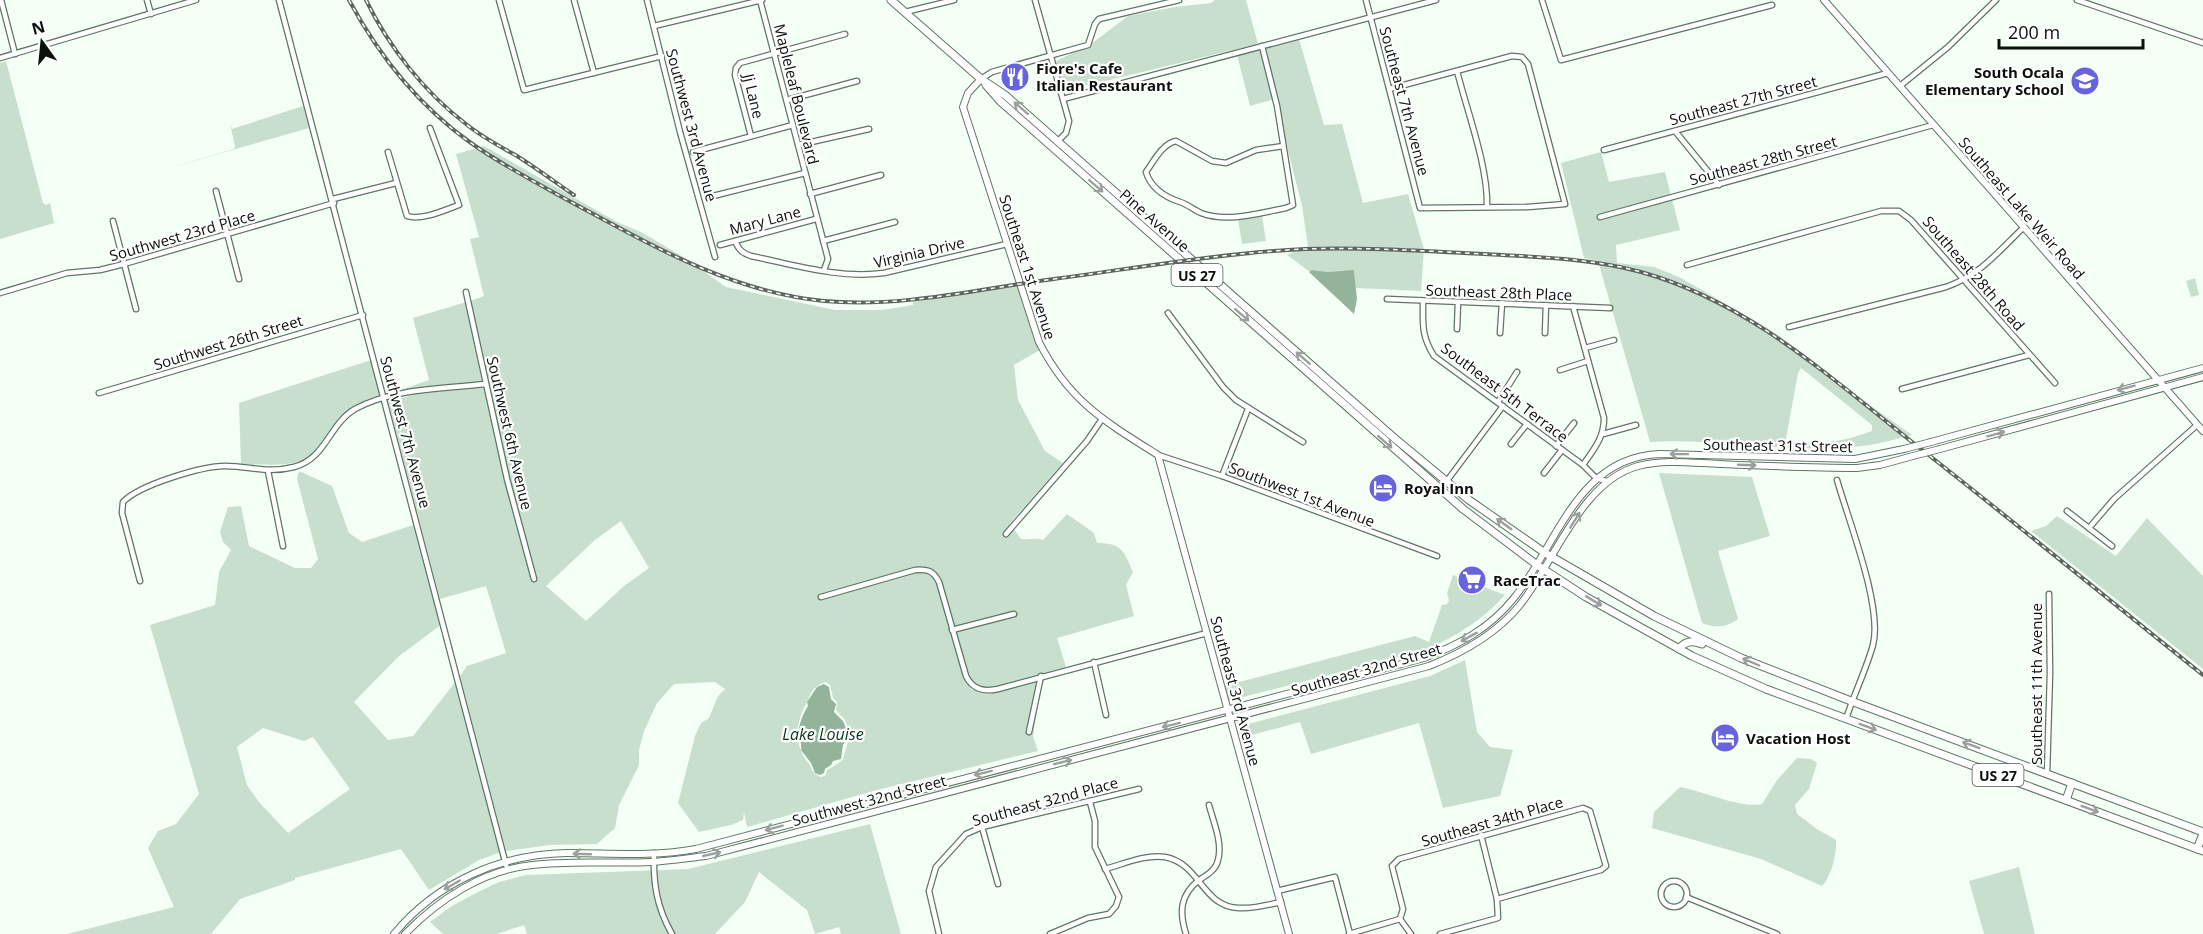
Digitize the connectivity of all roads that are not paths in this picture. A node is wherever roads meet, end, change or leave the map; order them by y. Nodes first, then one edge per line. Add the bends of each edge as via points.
1 (1, 0) edge
2 (147, 0) edge
3 (196, 0) edge
4 (279, 0) edge
5 (499, 0) edge
6 (574, 0) edge
7 (647, 0) edge
8 (761, 0) edge
9 (891, 0) edge
10 (954, 0) edge
11 (1035, 0) edge
12 (1179, 0) edge
13 (1366, 0) edge
14 (1437, 0) edge
15 (1542, 0) edge
16 (1824, 0) edge
17 (1996, 0) edge
18 (2077, 0) edge
19 (1160, 2) edge
20 (2089, 2) edge
21 (1772, 5) dead end
22 (905, 12) junction
23 (151, 14) junction
24 (1371, 18) junction
25 (654, 26) junction
26 (845, 34) dead end
27 (2203, 43) edge
28 (1262, 46) junction
29 (774, 53) junction
30 (15, 54) junction
31 (662, 56) junction
32 (1052, 56) junction
33 (0, 58) edge
34 (1456, 71) junction
35 (594, 73) junction
36 (1888, 73) junction
37 (981, 79) junction
38 (856, 81) dead end
39 (1899, 86) junction
40 (1389, 89) junction
41 (1063, 99) junction
42 (787, 100) junction
43 (793, 125) junction
44 (1933, 125) junction
45 (430, 128) dead end
46 (869, 129) dead end
47 (1675, 131) junction
48 (751, 136) junction
49 (1055, 144) junction
50 (798, 145) junction
51 (1283, 146) junction
52 (1604, 150) dead end
53 (388, 152) dead end
54 (693, 152) dead end
55 (805, 173) junction
56 (881, 175) dead end
57 (396, 183) junction
58 (1719, 185) junction
59 (216, 191) dead end
60 (810, 194) junction
61 (709, 197) dead end
62 (333, 201) junction
63 (1487, 206) junction
64 (1600, 217) dead end
65 (816, 219) junction
66 (113, 221) dead end
67 (895, 222) dead end
68 (2023, 228) junction
69 (228, 235) junction
70 (735, 241) junction
71 (824, 241) junction
72 (1007, 244) junction
73 (720, 245) dead end
74 (715, 257) dead end
75 (124, 264) junction
76 (1687, 265) dead end
77 (824, 270) junction
78 (239, 279) dead end
79 (1966, 280) junction
80 (0, 292) edge
81 (466, 292) dead end
82 (1387, 299) dead end
83 (1423, 301) junction
84 (1458, 302) junction
85 (1502, 303) junction
86 (1546, 305) junction
87 (1573, 306) junction
88 (1610, 308) dead end
89 (136, 309) dead end
90 (1168, 313) dead end
91 (363, 315) junction
92 (1790, 327) dead end
93 (1457, 329) dead end
94 (1500, 333) dead end
95 (1545, 333) dead end
96 (1614, 340) dead end
97 (1585, 348) junction
98 (2029, 355) junction
99 (1588, 362) junction
100 (2203, 368) edge
101 (1560, 370) dead end
102 (1517, 372) dead end
103 (2203, 377) edge
104 (2158, 379) junction
105 (2055, 383) dead end
106 (485, 384) junction
107 (2165, 387) junction
108 (1902, 389) dead end
109 (99, 393) dead end
110 (384, 399) junction
111 (1498, 402) junction
112 (1503, 406) junction
113 (1248, 409) junction
114 (1102, 419) junction
115 (1574, 423) dead end
116 (1527, 424) junction
117 (1636, 425) dead end
118 (2198, 425) junction
119 (2203, 431) edge
120 (1603, 434) junction
121 (1303, 442) dead end
122 (1511, 444) dead end
123 (1556, 446) junction
124 (1562, 450) junction
125 (1158, 455) junction
126 (1583, 465) junction
127 (268, 471) junction
128 (1544, 473) dead end
129 (1222, 476) junction
130 (1596, 478) junction
131 (1837, 480) dead end
132 (1606, 481) junction
133 (1446, 482) junction
134 (1440, 490) junction
135 (2067, 511) dead end
136 (2090, 528) junction
137 (1006, 534) dead end
138 (283, 546) dead end
139 (2112, 546) dead end
140 (1545, 553) junction
141 (1437, 556) dead end
142 (1552, 557) junction
143 (1537, 565) junction
144 (1544, 570) junction
145 (534, 579) dead end
146 (140, 581) dead end
147 (2049, 594) dead end
148 (821, 597) dead end
149 (1014, 614) dead end
150 (952, 630) junction
151 (1207, 633) junction
152 (1679, 649) junction
153 (1730, 653) junction
154 (1094, 662) junction
155 (1041, 676) junction
156 (1851, 701) junction
157 (1228, 710) junction
158 (1106, 715) dead end
159 (1846, 718) junction
160 (1231, 719) junction
161 (1029, 732) dead end
162 (2047, 774) junction
163 (2072, 783) junction
164 (1139, 789) dead end
165 (2066, 800) junction
166 (1090, 802) junction
167 (1209, 805) dead end
168 (982, 827) junction
169 (2203, 833) edge
170 (1481, 836) junction
171 (2200, 850) edge
172 (654, 853) junction
173 (505, 861) junction
174 (653, 862) junction
175 (1106, 869) junction
176 (507, 870) junction
177 (1199, 881) junction
178 (998, 884) dead end
179 (1277, 891) junction
180 (1686, 897) junction
181 (1497, 899) junction
182 (1281, 902) junction
183 (1400, 919) junction
184 (394, 934) edge
185 (405, 934) edge
186 (672, 934) edge
187 (939, 934) edge
188 (1050, 934) edge
189 (1186, 934) edge
190 (1289, 934) edge
191 (1350, 934) edge
192 (1411, 934) edge
193 (1440, 934) edge
194 (1777, 934) edge

1 - 30 street
2 - 23 street
3 - 23 street
4 - 62 street, Southwest 7th Avenue
5 - 35 street via 524,90
6 - 35 street
7 - 25 street, Southwest 3rd Avenue
8 - 25 street
8 - 29 street, Mapleleaf Boulevard
9 - 22 highway, Pine Avenue / US 27
10 - 22 street
11 - 32 street
12 - 19 street
13 - 24 street, Southeast 7th Avenue
14 - 24 street
15 - 21 street via 1562,60
16 - 36 main road, Southeast Lake Weir Road
17 - 39 street via 1948,47
18 - 20 street
19 - 32 street via 1099,19 1088,45
20 - 27 street
22 - 37 highway, Pine Avenue / US 27
23 - 30 street
24 - 28 street
24 - 40 street, Southeast 7th Avenue
25 - 31 street, Southwest 3rd Avenue
26 - 29 street
28 - 41 street
28 - 51 street
29 - 42 street, Mapleleaf Boulevard
29 - 48 street, Jj Lane via 749,59 736,68
30 - 33 street
31 - 35 street
31 - 74 street, Southwest 3rd Avenue
32 - 37 street via 992,72
32 - 41 street
34 - 40 street
34 - 63 street via 1484,172
34 - 63 street via 1512,56 1522,57 1528,64 1565,204
36 - 39 main road, Southeast Lake Weir Road
36 - 47 street, Southeast 27th Street
37 - 49 highway, Pine Avenue / US 27 via 1000,101
37 - 72 main road, Southeast 1st Avenue via 968,93 963,107
38 - 42 street
39 - 44 main road, Southeast Lake Weir Road
40 - 63 street, Southeast 7th Avenue via 1420,208
41 - 49 street via 1068,128
42 - 43 street, Mapleleaf Boulevard
43 - 48 street
43 - 50 street, Mapleleaf Boulevard
44 - 58 street, Southeast 28th Street
44 - 68 main road, Southeast Lake Weir Road
45 - 57 street via 459,205 410,218
46 - 50 street
47 - 52 street, Southeast 27th Street
47 - 58 street
48 - 54 street
133 -> 49 highway, Pine Avenue / US 27
49 -> 134 highway, Pine Avenue / US 27
50 - 55 street, Mapleleaf Boulevard
51 - 51 street via 1293,205 1286,208 1234,217 1202,213 1171,200 1149,181 1146,172 1170,142 1176,141 1212,161 1226,163 1256,150
53 - 57 street
55 - 60 street, Mapleleaf Boulevard
55 - 61 street
56 - 60 street
57 - 62 street, Southwest 23rd Place
58 - 64 street, Southeast 28th Street
59 - 69 street
60 - 65 street, Mapleleaf Boulevard
62 - 69 street, Southwest 23rd Place
62 - 91 street, Southwest 7th Avenue
65 - 70 street, Mary Lane
65 - 71 street, Mapleleaf Boulevard
66 - 75 street
67 - 71 street
68 - 79 street
68 - 104 main road, Southeast Lake Weir Road
69 - 75 street, Southwest 23rd Place
69 - 78 street
70 - 73 street, Mary Lane
70 - 77 street, Virginia Drive via 744,254
71 - 77 street, Mapleleaf Boulevard via 828,259
72 - 77 street, Virginia Drive via 884,273 853,276
72 - 114 main road, Southeast 1st Avenue via 1034,330 1049,362 1074,394
75 - 80 street, Southwest 23rd Place via 67,273
75 - 89 street
76 - 79 street, Southeast 28th Road via 1881,211 1899,211
79 - 92 street
79 - 98 street, Southeast 28th Road
81 - 106 street, Southwest 6th Avenue
82 - 83 street, Southeast 28th Place
83 - 84 street, Southeast 28th Place
83 - 111 street, Southeast 5th Terrace via 1423,330 1434,356
84 - 85 street, Southeast 28th Place
84 - 93 street
85 - 86 street, Southeast 28th Place
85 - 94 street
86 - 87 street, Southeast 28th Place
86 - 95 street
87 - 88 street, Southeast 28th Place
87 - 97 street
90 - 113 street via 1223,387
91 - 109 street, Southwest 26th Street
91 - 110 street, Southwest 7th Avenue
96 - 97 street
97 - 99 street
98 - 105 street, Southeast 28th Road
98 - 108 street
99 - 101 street
99 - 120 street via 1604,418
100 - 104 main road, Southeast 31st Street
102 - 111 street
103 - 107 main road, Southeast 31st Street
104 - 107 main road, Southeast Lake Weir Road
104 -> 130 main road, Southeast 31st Street, bridge via 1855,459 1645,455 1626,460
106 - 110 street via 417,391
106 - 145 street, Southwest 6th Avenue
107 - 118 main road, Southeast Lake Weir Road
132 -> 107 main road, Southeast 31st Street, bridge via 1638,466 1655,463 1857,468 1880,465
110 - 127 street via 355,409 341,420 308,462
110 - 173 street, Southwest 7th Avenue
111 - 112 street, Southeast 5th Terrace
112 - 116 street, Southeast 5th Terrace
112 - 133 street
113 - 121 street
113 - 129 street
114 - 125 main road, Southeast 1st Avenue
114 - 137 street
115 - 123 street
116 - 122 street
116 - 123 street, Southeast 5th Terrace
117 - 120 street
118 - 119 main road, Southeast Lake Weir Road
118 - 136 street via 2114,499
120 - 126 street
123 - 124 street, Southeast 5th Terrace
124 - 126 street, Southeast 5th Terrace
124 - 128 street
125 - 129 street, Southwest 1st Avenue
125 - 151 main road, Southeast 3rd Avenue
126 - 130 street, Southeast 5th Terrace
127 - 138 street
127 - 146 street via 213,467 130,495 123,502 122,513
129 - 141 street, Southwest 1st Avenue
130 - 132 street, Southeast 5th Terrace
130 - 140 main road, Southeast 31st Street via 1582,493
131 - 156 street via 1875,618 1874,643
142 -> 132 main road, Southeast 31st Street via 1590,497
133 - 134 street
140 -> 133 highway, US 27
134 - 143 highway, US 27
135 - 136 street
136 - 139 street
140 - 142 highway, US 27
140 - 143 main road, Southeast 31st Street
142 - 144 main road, Southeast 31st Street
142 - 153 highway, US 27 via 1654,616
143 - 144 highway, US 27
143 -> 157 main road, Southeast 32nd Street via 1494,620 1446,650
144 -> 152 highway, US 27
144 - 160 main road, Southeast 32nd Street via 1518,608 1490,633 1454,656
147 - 162 street, Southeast 11th Avenue
148 - 150 street via 926,569 939,582
149 - 150 street
150 - 155 street via 967,680 974,687 991,690
151 - 154 street
151 - 157 main road, Southeast 3rd Avenue
152 - 153 highway via 1692,641
152 - 159 highway, US 27 via 1766,689
156 -> 153 highway, US 27
154 - 155 street
154 - 158 street
155 - 161 street
156 - 159 street
162 -> 156 highway, US 27
157 - 160 main road, Southeast 3rd Avenue
157 -> 172 main road, Southwest 32nd Street via 696,849
159 -> 165 highway, US 27
174 -> 160 main road, Southwest 32nd Street via 706,856
160 - 179 main road, Southeast 3rd Avenue
162 - 163 highway, US 27
163 - 165 highway
163 - 169 highway, US 27
164 - 166 street, Southeast 32nd Place
165 -> 171 highway, US 27
166 - 168 street, Southeast 32nd Place
166 - 175 street via 1095,848
167 - 177 street via 1219,846 1218,862
168 - 178 street
168 - 187 street, Southeast 32nd Place via 966,834 936,867 929,891
169 - 171 highway
170 - 181 street
170 - 181 street, Southeast 34th Place via 1583,808 1590,811 1606,866
170 - 183 street, Southeast 34th Place via 1399,859 1392,866 1403,909
172 -> 173 main road, Southwest 32nd Street via 546,854
172 - 174 street
173 - 176 street, Southwest 7th Avenue
173 -> 184 main road, Southwest 32nd Street via 438,894
174 - 176 main road, Southwest 32nd Street via 554,863
174 - 186 street via 661,914
175 - 177 street via 1147,857 1164,857 1185,866
175 - 188 street via 1119,897 1116,906 1109,914
176 - 185 main road, Southwest 32nd Street via 455,893
177 - 182 street via 1210,896 1228,906
177 - 189 street via 1185,894 1180,908
179 - 182 main road, Southeast 3rd Avenue
179 - 191 street via 1335,877
180 - 180 street via 1683,885 1676,880 1662,889 1668,906 1678,906
180 - 194 street
181 - 193 street via 1498,917
182 - 190 main road, Southeast 3rd Avenue
183 - 191 street
183 - 192 street

